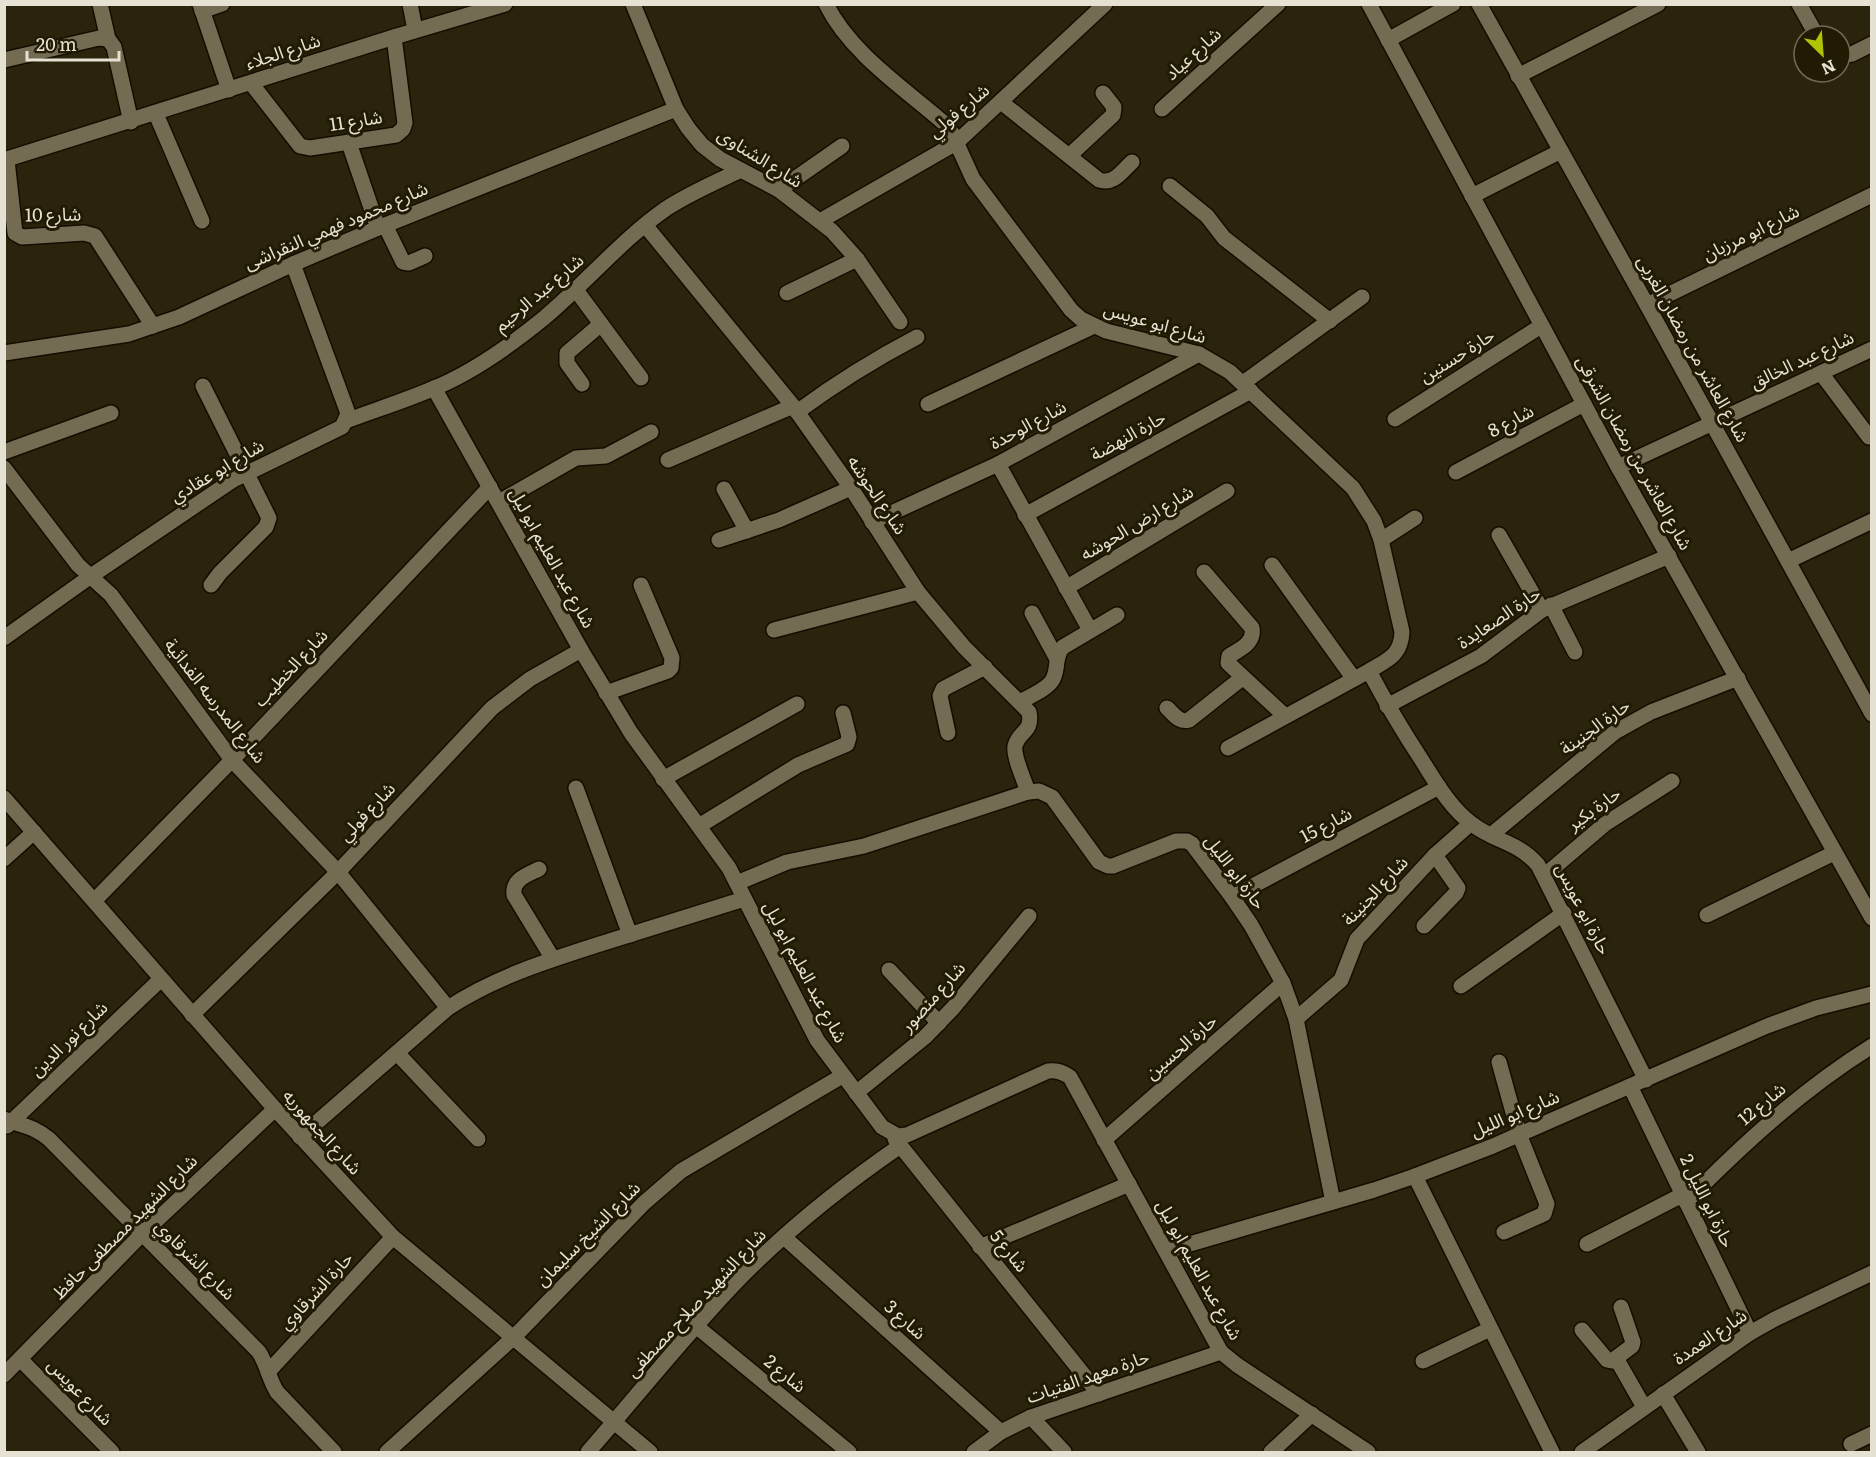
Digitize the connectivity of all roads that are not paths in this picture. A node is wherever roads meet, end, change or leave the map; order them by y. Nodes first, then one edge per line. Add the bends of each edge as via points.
1 (100, 4) edge
2 (222, 4) edge
3 (410, 4) edge
4 (505, 4) edge
5 (633, 4) edge
6 (826, 4) edge
7 (1105, 4) edge
8 (1278, 4) edge
9 (1369, 4) edge
10 (1453, 4) edge
11 (1479, 4) edge
12 (1659, 4) edge
13 (1799, 4) edge
14 (201, 8) edge
15 (1810, 24) edge
16 (415, 30) junction
17 (394, 37) junction
18 (108, 39) junction
19 (1388, 40) junction
20 (1872, 44) edge
21 (1852, 54) edge
22 (4, 60) edge
23 (1518, 76) junction
24 (251, 83) junction
25 (229, 90) junction
26 (1103, 93) dead end
27 (1001, 102) junction
28 (676, 109) junction
29 (1162, 109) dead end
30 (156, 114) junction
31 (131, 122) junction
32 (348, 143) junction
33 (956, 143) junction
34 (842, 146) dead end
35 (1561, 152) junction
36 (1069, 156) junction
37 (6, 160) edge
38 (1132, 162) dead end
39 (741, 171) junction
40 (1170, 186) dead end
41 (779, 190) junction
42 (1872, 195) edge
43 (1472, 196) junction
44 (202, 220) dead end
45 (820, 221) junction
46 (645, 225) junction
47 (382, 226) junction
48 (425, 256) dead end
49 (857, 259) junction
50 (293, 264) junction
51 (576, 290) junction
52 (787, 293) dead end
53 (1362, 297) dead end
54 (1647, 305) junction
55 (1330, 321) junction
56 (900, 322) dead end
57 (601, 324) junction
58 (1094, 326) junction
59 (1541, 326) junction
60 (153, 327) junction
61 (917, 337) dead end
62 (1872, 349) edge
63 (4, 353) edge
64 (1199, 354) junction
65 (1821, 372) junction
66 (641, 378) dead end
67 (582, 384) dead end
68 (203, 386) dead end
69 (1247, 387) junction
70 (434, 388) junction
71 (928, 404) dead end
72 (1584, 404) junction
73 (795, 409) junction
74 (111, 413) dead end
75 (1395, 419) dead end
76 (346, 421) junction
77 (1712, 423) junction
78 (651, 432) dead end
79 (1869, 437) dead end
80 (4, 452) edge
81 (668, 460) dead end
82 (998, 464) junction
83 (1618, 467) junction
84 (4, 468) edge
85 (246, 472) junction
86 (1456, 472) dead end
87 (490, 487) junction
88 (850, 488) junction
89 (724, 489) dead end
90 (1227, 491) dead end
91 (499, 502) junction
92 (1025, 515) junction
93 (1415, 518) dead end
94 (1872, 521) edge
95 (872, 522) junction
96 (747, 531) junction
97 (1499, 535) dead end
98 (719, 540) dead end
99 (1381, 540) junction
100 (1669, 556) junction
101 (1788, 561) junction
102 (1272, 565) dead end
103 (1204, 572) dead end
104 (91, 576) junction
105 (211, 585) dead end
106 (641, 585) dead end
107 (1066, 588) junction
108 (918, 592) junction
109 (1547, 607) junction
110 (1032, 613) dead end
111 (1117, 615) dead end
112 (774, 630) dead end
113 (1090, 630) junction
114 (4, 638) edge
115 (580, 650) junction
116 (1575, 652) dead end
117 (1057, 658) junction
118 (985, 667) junction
119 (1369, 671) junction
120 (1242, 678) junction
121 (1738, 678) junction
122 (1354, 679) junction
123 (606, 693) junction
124 (1020, 702) junction
125 (797, 704) dead end
126 (1387, 706) junction
127 (1167, 708) dead end
128 (843, 713) dead end
129 (1872, 714) edge
130 (1285, 716) junction
131 (948, 733) dead end
132 (1228, 747) dead end
133 (232, 760) junction
134 (663, 779) junction
135 (1672, 781) dead end
136 (1439, 787) junction
137 (576, 788) dead end
138 (1028, 792) junction
139 (4, 798) edge
140 (1470, 824) junction
141 (699, 826) junction
142 (34, 832) junction
143 (1491, 835) junction
144 (1834, 853) junction
145 (1435, 855) junction
146 (4, 859) edge
147 (539, 869) dead end
148 (338, 872) junction
149 (1545, 875) junction
150 (737, 883) junction
151 (1232, 897) junction
152 (744, 899) junction
153 (94, 901) junction
154 (1564, 913) junction
155 (1707, 915) dead end
156 (1029, 916) dead end
157 (1872, 918) edge
158 (1424, 926) dead end
159 (630, 935) junction
160 (553, 959) junction
161 (889, 970) dead end
162 (160, 979) junction
163 (1284, 983) junction
164 (1461, 986) dead end
165 (1872, 994) edge
166 (448, 1008) junction
167 (192, 1015) junction
168 (1296, 1019) junction
169 (939, 1023) junction
170 (1872, 1046) edge
171 (397, 1053) junction
172 (1499, 1062) dead end
173 (842, 1076) junction
174 (1646, 1080) junction
175 (1630, 1086) junction
176 (856, 1093) junction
177 (274, 1109) junction
178 (7, 1123) edge
179 (889, 1132) junction
180 (1520, 1134) junction
181 (300, 1137) junction
182 (478, 1139) dead end
183 (1104, 1140) junction
184 (900, 1146) junction
185 (1415, 1176) junction
186 (1129, 1184) junction
187 (1684, 1198) junction
188 (1333, 1202) junction
189 (1504, 1232) dead end
190 (141, 1234) junction
191 (393, 1237) junction
192 (783, 1237) junction
193 (1587, 1244) dead end
194 (980, 1247) junction
195 (1166, 1251) junction
196 (1872, 1273) edge
197 (1621, 1307) dead end
198 (696, 1326) junction
199 (1491, 1329) junction
200 (1581, 1330) dead end
201 (1750, 1333) junction
202 (514, 1337) junction
203 (1221, 1352) junction
204 (1617, 1358) junction
205 (21, 1359) junction
206 (1423, 1361) dead end
207 (268, 1371) junction
208 (4, 1375) edge
209 (1099, 1394) junction
210 (1663, 1394) junction
211 (1644, 1407) junction
212 (1312, 1414) junction
213 (1031, 1417) junction
214 (614, 1422) junction
215 (1001, 1432) junction
216 (1872, 1434) edge
217 (1851, 1444) dead end
218 (112, 1452) edge
219 (334, 1452) edge
220 (387, 1452) edge
221 (588, 1452) edge
222 (650, 1452) edge
223 (849, 1452) edge
224 (974, 1452) edge
225 (1064, 1452) edge
226 (1271, 1452) edge
227 (1368, 1452) edge
228 (1552, 1452) edge
229 (1582, 1452) edge
230 (1698, 1452) edge

1 - 18 street
2 - 14 street
3 - 16 street
4 - 16 street, شارع الجلاء
5 - 28 street, شارع الشناوى
6 - 33 street, شارع ابو عويس via 867,57 945,123
7 - 27 street, شارع فولي
8 - 29 street, شارع عياد
9 - 19 street, شارع العاشر من رمضان الشرقى
10 - 19 street
11 - 23 street, شارع العاشر من رمضان الغربى
12 - 23 street
13 - 15 street
14 - 25 street
16 - 17 street, شارع الجلاء
17 - 24 street, شارع الجلاء
17 - 32 street, شارع 11 via 403,129 396,135
18 - 22 street
18 - 31 street via 114,47
19 - 43 street, شارع العاشر من رمضان الشرقى
20 - 21 street
23 - 35 street, شارع العاشر من رمضان الغربى
24 - 25 street, شارع الجلاء
24 - 32 street, شارع 11 via 300,146
25 - 30 street, شارع الجلاء
26 - 36 street via 1114,107 1113,115
27 - 33 street, شارع فولي
27 - 36 street
28 - 39 street, شارع الشناوى via 702,146
28 - 47 street, شارع محمود فهمي النقراشى
30 - 31 street, شارع الجلاء
30 - 44 street
31 - 37 street, شارع الجلاء
32 - 47 street
33 - 45 street, شارع فولي
33 - 58 street, شارع ابو عويس via 973,179 1061,299
34 - 41 street
35 - 43 street
35 - 54 street, شارع العاشر من رمضان الغربى
36 - 38 street via 1104,182 1114,179
37 - 60 street, شارع 10 via 15,233 22,237 84,233 95,236
39 - 41 street, شارع الشناوى
39 - 46 street, شارع عبد الرحيم via 691,194
40 - 55 street via 1207,216 1224,238
41 - 45 street, شارع الشناوى
42 - 54 street, شارع ابو مرزبان
43 - 59 street, شارع العاشر من رمضان الشرقى
45 - 49 street, شارع الشناوى
46 - 51 street, شارع عبد الرحيم
46 - 73 street, شارع الحوشه
47 - 48 street via 403,262
47 - 50 street, شارع محمود فهمي النقراشى
49 - 52 street
49 - 56 street, شارع الشناوى
50 - 60 street, شارع محمود فهمي النقراشى
50 - 76 street via 346,408
51 - 57 street
51 - 70 street, شارع عبد الرحيم via 509,345
53 - 55 street, حارة النهضة
54 - 77 street, شارع العاشر من رمضان الغربى
55 - 69 street, حارة النهضة
57 - 66 street
57 - 67 street via 567,353 567,363
58 - 64 street, شارع ابو عويس
58 - 71 street
59 - 72 street, شارع العاشر من رمضان الشرقى
59 - 75 street, حارة حسنين
60 - 63 street, شارع محمود فهمي النقراشى
61 - 73 street
62 - 65 street, شارع عبد الخالق
64 - 69 street, شارع ابو عويس
64 - 82 street, شارع الوحدة
65 - 77 street, شارع عبد الخالق
65 - 79 street
68 - 85 street
69 - 92 street, حارة النهضة
69 - 99 street, شارع ابو عويس via 1353,488
70 - 76 street, شارع عبد الرحيم
70 - 87 street, شارع عبد العليم ابو ليل
72 - 83 street, شارع العاشر من رمضان الشرقى
72 - 86 street, شارع 8
73 - 81 street
73 - 88 street, شارع الحوشه
74 - 80 street
76 - 85 street, شارع ابو عقادي via 337,430
77 - 83 street, شارع عبد الخالق
77 - 101 street, شارع العاشر من رمضان الغربى
78 - 91 street via 606,456 576,458
82 - 92 street
82 - 95 street, شارع الوحدة
83 - 100 street, شارع العاشر من رمضان الشرقى
84 - 104 street, شارع المدرسه الفدائية via 68,553
85 - 104 street, شارع ابو عقادي
85 - 105 street via 267,513 268,523
87 - 91 street, شارع عبد العليم ابو ليل
87 - 133 street, شارع الخطيب
88 - 95 street, شارع الحوشه
88 - 96 street
89 - 96 street
90 - 107 street, شارع ارض الحوشه
91 - 115 street, شارع عبد العليم ابو ليل
92 - 107 street
93 - 99 street
94 - 101 street
95 - 108 street, شارع الحوشه
96 - 98 street
97 - 109 street
99 - 119 street, شارع ابو عويس via 1402,642 1390,658
100 - 109 street, حارة الصعايدة
100 - 121 street, شارع العاشر من رمضان الشرقى
101 - 129 street, شارع العاشر من رمضان الغربى
102 - 122 street
103 - 120 street via 1252,628 1250,642 1228,659
104 - 114 street, شارع ابو عقادي
104 - 133 street, شارع المدرسه الفدائية via 111,595
106 - 123 street via 672,658 671,668
107 - 113 street
108 - 112 street
108 - 118 street, شارع الحوشه
109 - 116 street
109 - 126 street, حارة الصعايدة via 1481,656
110 - 117 street
111 - 113 street
113 - 117 street via 1063,646
115 - 123 street, شارع عبد العليم ابو ليل
115 - 148 street, شارع فولي via 492,708
117 - 124 street via 1050,683
118 - 124 street, شارع الحوشه
118 - 131 street via 943,689 940,696
119 - 122 street, شارع ابو عويس
119 - 126 street, حارة ابو عويس
120 - 127 street via 1189,720 1179,719
120 - 130 street
121 - 143 street, حارة الجنينة via 1651,712 1624,727
121 - 144 street, شارع العاشر من رمضان الشرقى
122 - 130 street, شارع ابو عويس
123 - 134 street, شارع عبد العليم ابو ليل
124 - 138 street, شارع الحوشه via 1029,712 1030,721 1014,750
125 - 134 street
126 - 136 street, حارة ابو عويس
128 - 141 street via 847,744 798,765
130 - 132 street, شارع ابو عويس
133 - 148 street, شارع المدرسه الفدائية
133 - 153 street, شارع الخطيب
134 - 141 street, شارع عبد العليم ابو ليل
135 - 149 street, حارة بكير via 1605,824
136 - 140 street, حارة ابو عويس
136 - 151 street, شارع 15
137 - 159 street
138 - 150 street via 864,846 787,862
138 - 151 street, حارة ابو الليل via 1039,791 1052,797 1103,864 1113,866 1176,841 1187,841
139 - 142 street, شارع الجمهوريه
140 - 143 street, حارة ابو عويس
140 - 145 street, شارع الجنينة
141 - 150 street, شارع عبد العليم ابو ليل
142 - 146 street
142 - 153 street, شارع الجمهوريه
143 - 149 street, حارة ابو عويس via 1521,848
144 - 155 street
144 - 157 street, شارع العاشر من رمضان الشرقى
145 - 158 street via 1458,891
145 - 168 street, شارع الجنينة via 1356,939 1341,980
147 - 160 street via 517,881 513,890
148 - 166 street, شارع المدرسه الفدائية
148 - 167 street, شارع فولي
149 - 154 street, حارة ابو عويس
150 - 152 street, شارع عبد العليم ابو ليل
151 - 163 street, حارة ابو الليل
152 - 159 street
152 - 173 street, شارع عبد العليم ابو ليل via 805,1020
153 - 162 street, شارع الجمهوريه
154 - 164 street
154 - 174 street, حارة ابو عويس
156 - 169 street, شارع منصور
159 - 160 street
160 - 166 street via 492,982
161 - 169 street
162 - 167 street, شارع الجمهوريه
162 - 178 street, شارع نور الدين
163 - 168 street, حارة ابو الليل
163 - 183 street, حارة الحسين
165 - 174 street, شارع ابو الليل via 1799,1013
166 - 171 street
167 - 177 street, شارع الجمهوريه
168 - 188 street, حارة ابو الليل
169 - 176 street, شارع منصور
170 - 187 street, شارع 12 via 1798,1098
171 - 181 street
171 - 182 street
172 - 180 street
173 - 176 street, شارع عبد العليم ابو ليل
173 - 202 street, شارع الشيخ سليمان via 663,1186
174 - 175 street, شارع ابو الليل
175 - 180 street, شارع ابو الليل
175 - 187 street, حارة ابو الليل 2
176 - 179 street, شارع عبد العليم ابو ليل
177 - 181 street, شارع الجمهوريه
177 - 190 street, شارع الشهيد مصطفى حافظ
178 - 190 street, شارع الشرقاوي via 25,1124 49,1139
179 - 183 street, شارع عبد العليم ابو ليل via 907,1135 1056,1070 1070,1077
179 - 184 street, شارع 5
180 - 185 street, شارع ابو الليل
180 - 189 street via 1547,1208 1544,1214
181 - 191 street, شارع الجمهوريه
183 - 186 street, شارع عبد العليم ابو ليل
184 - 192 street, شارع الشهيد صلاح مصطفى
184 - 194 street, شارع 5
185 - 188 street, شارع ابو الليل
185 - 199 street
186 - 194 street
186 - 195 street, شارع عبد العليم ابو ليل
187 - 193 street, شارع 12
187 - 201 street, حارة ابو الليل 2
188 - 195 street, شارع ابو الليل
190 - 205 street, شارع الشهيد مصطفى حافظ
190 - 207 street, شارع الشرقاوي via 259,1352
191 - 202 street, شارع الجمهوريه
191 - 207 street, حارة الشرقاوي
192 - 198 street, شارع الشهيد صلاح مصطفى
192 - 215 street, شارع 3
194 - 209 street, شارع 5
195 - 203 street, شارع عبد العليم ابو ليل
196 - 201 street, شارع العمدة
197 - 204 street via 1633,1342
198 - 214 street, شارع الشهيد صلاح مصطفى
198 - 223 street, شارع 2
199 - 206 street
199 - 228 street
200 - 204 street via 1607,1360
201 - 210 street, شارع العمدة
202 - 214 street, شارع الجمهوريه
202 - 220 street, شارع الشيخ سليمان
203 - 209 street, حارة معهد الفتيات
203 - 212 street, شارع عبد العليم ابو ليل
204 - 211 street
205 - 208 street, شارع الشهيد مصطفى حافظ
205 - 218 street, شارع عويس
207 - 219 street, شارع الشرقاوي via 277,1392
209 - 213 street, حارة معهد الفتيات
210 - 211 street, شارع العمدة
210 - 230 street
211 - 229 street, شارع العمدة
212 - 226 street
212 - 227 street, شارع عبد العليم ابو ليل
213 - 215 street, حارة معهد الفتيات
213 - 225 street
214 - 221 street, شارع الشهيد صلاح مصطفى
214 - 222 street, شارع الجمهوريه
215 - 224 street, حارة معهد الفتيات
216 - 217 street

